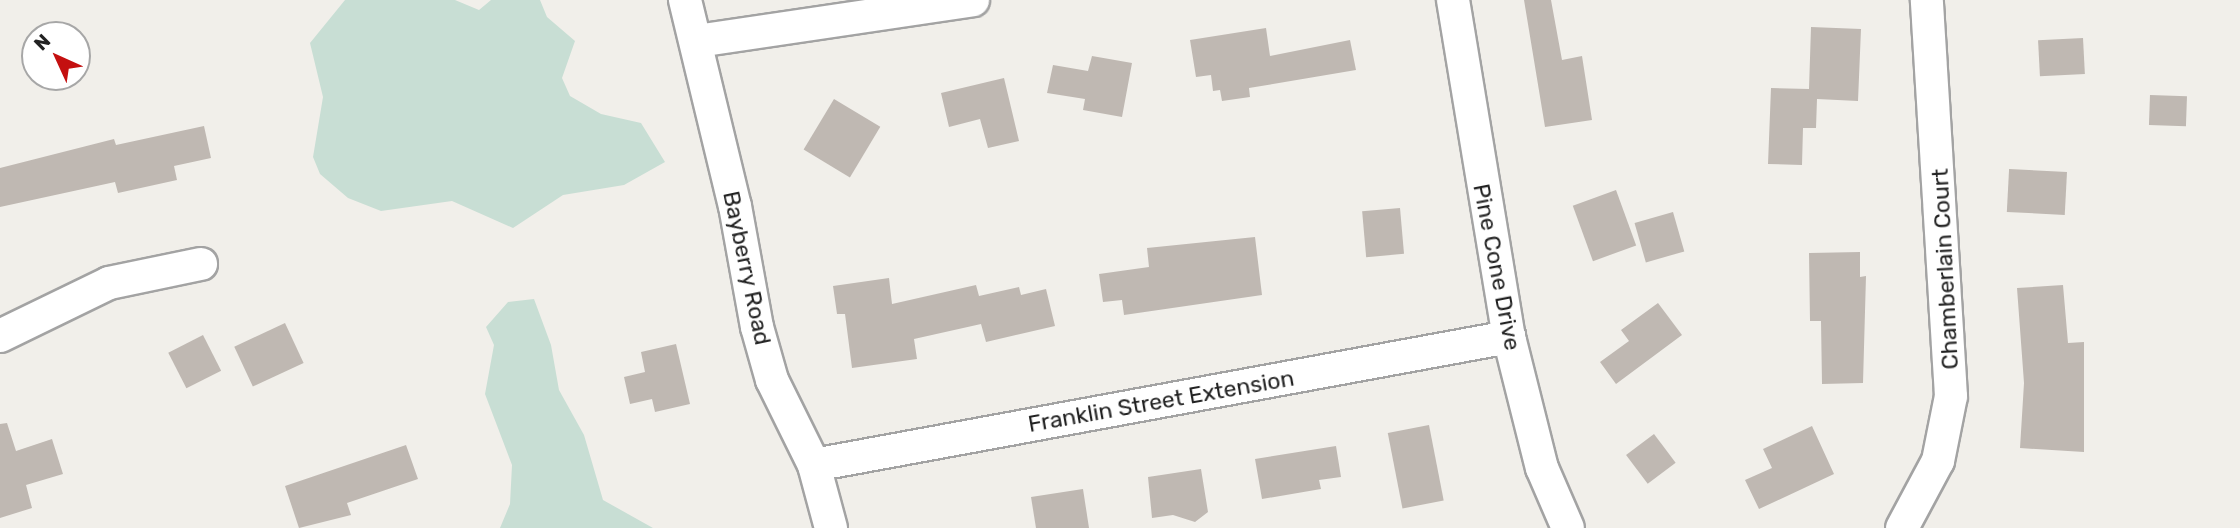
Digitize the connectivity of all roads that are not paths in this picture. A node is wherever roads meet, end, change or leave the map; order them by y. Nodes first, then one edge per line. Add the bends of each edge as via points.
1 (685, 0) edge
2 (973, 0) edge
3 (1453, 0) edge
4 (1927, 0) edge
5 (698, 41) junction
6 (201, 264) dead end
7 (0, 336) edge
8 (1509, 337) junction
9 (814, 465) junction
10 (831, 528) edge
11 (1568, 528) edge
12 (1902, 528) edge

1 - 5 street, Bayberry Road
2 - 5 street
3 - 8 street, Pine Cone Drive
4 - 12 street, Chamberlain Court via 1951,396 1938,461
5 - 9 street, Bayberry Road via 757,327 772,380
6 - 7 street via 109,283
8 - 9 street, Franklin Street Extension
8 - 11 street, Pine Cone Drive via 1542,468
9 - 10 street, Bayberry Road

